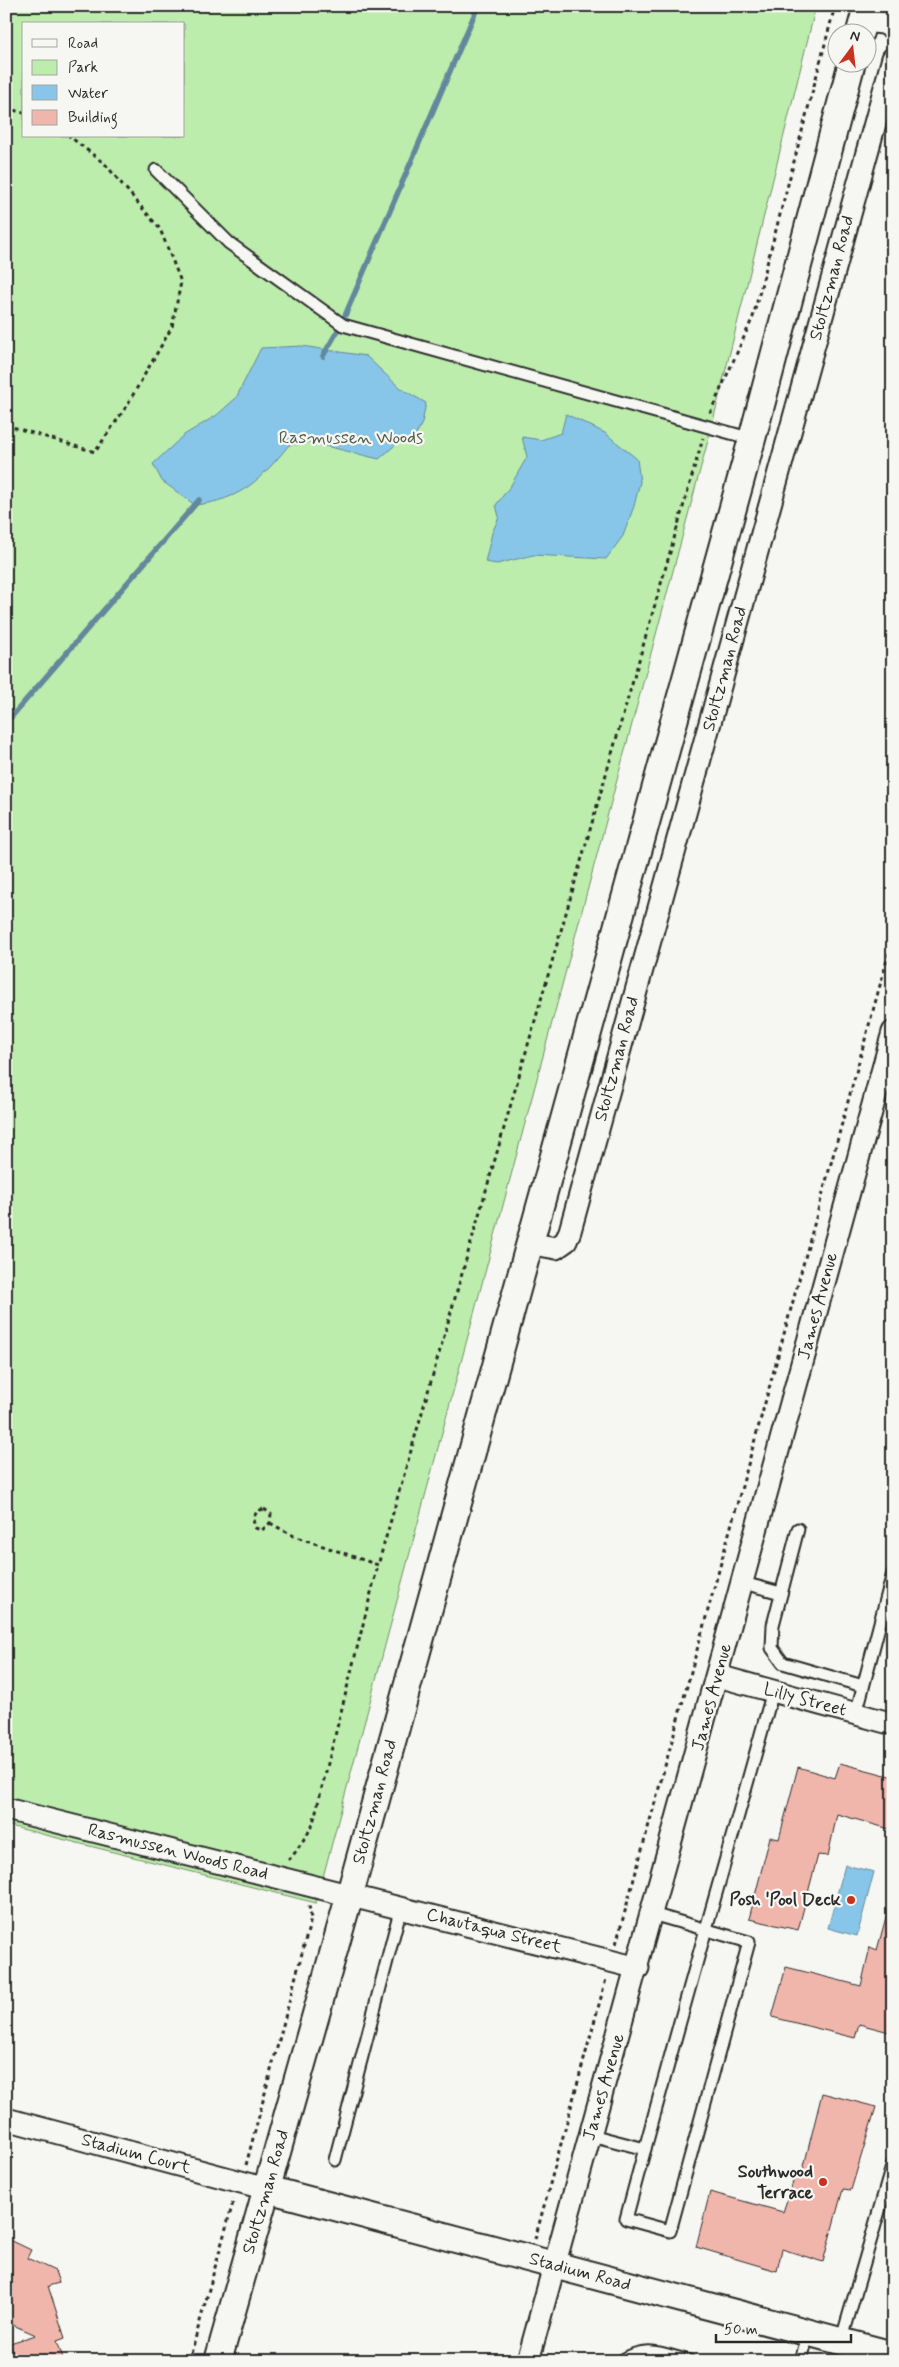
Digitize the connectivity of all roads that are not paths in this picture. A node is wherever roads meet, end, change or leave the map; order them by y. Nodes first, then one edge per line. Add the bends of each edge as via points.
1 (863, 20) edge
2 (893, 28) edge
3 (893, 58) edge
4 (849, 72) edge
5 (156, 170) dead end
6 (752, 439) junction
7 (893, 1032) edge
8 (528, 1243) junction
9 (798, 1529) dead end
10 (893, 1573) edge
11 (743, 1583) junction
12 (781, 1593) junction
13 (718, 1676) junction
14 (863, 1686) junction
15 (773, 1691) junction
16 (856, 1714) junction
17 (893, 1724) edge
18 (6, 1809) edge
19 (350, 1894) junction
20 (401, 1907) junction
21 (652, 1914) junction
22 (706, 1929) junction
23 (638, 1968) junction
24 (6, 2119) edge
25 (591, 2135) junction
26 (645, 2149) junction
27 (335, 2160) dead end
28 (893, 2163) edge
29 (266, 2190) junction
30 (554, 2265) junction
31 (808, 2333) junction
32 (841, 2342) junction
33 (893, 2355) edge
34 (219, 2360) edge
35 (528, 2361) edge
36 (621, 2361) edge
37 (689, 2361) edge
38 (801, 2361) edge

1 - 2 street
3 - 8 street, Stoltzman Road via 570,1231 566,1241 556,1248
4 - 6 street, Stoltzman Road
5 - 6 lane via 229,243 343,325
6 - 8 street, Stoltzman Road
7 - 11 street, James Avenue
8 - 19 street, Stoltzman Road
9 - 12 lane
10 - 14 lane
11 - 12 lane
11 - 13 street, James Avenue
12 - 14 lane via 772,1637 776,1657 783,1663
13 - 15 street, Lilly Street
13 - 21 street, James Avenue
14 - 16 lane
15 - 16 street, Lilly Street
15 - 22 lane
16 - 17 street, Lilly Street
18 - 19 street, Rasmussen Woods Road
19 - 20 street, Chautaqua Street
19 - 29 street, Stoltzman Road
20 - 23 street, Chautaqua Street
20 - 27 lane
21 - 22 lane
21 - 23 street, James Avenue
22 - 26 lane
22 - 26 lane via 749,1942 670,2231 626,2219
23 - 25 street, James Avenue
24 - 29 street, Stadium Court
25 - 26 lane
25 - 30 street, James Avenue
28 - 32 lane
29 - 30 street, Stadium Road
29 - 34 street, Stoltzman Road
30 - 31 street, Stadium Road
30 - 35 street, James Avenue
31 - 32 street, Stadium Road
31 - 38 lane
32 - 33 street, Stadium Road
36 - 37 lane via 633,2353 648,2350

